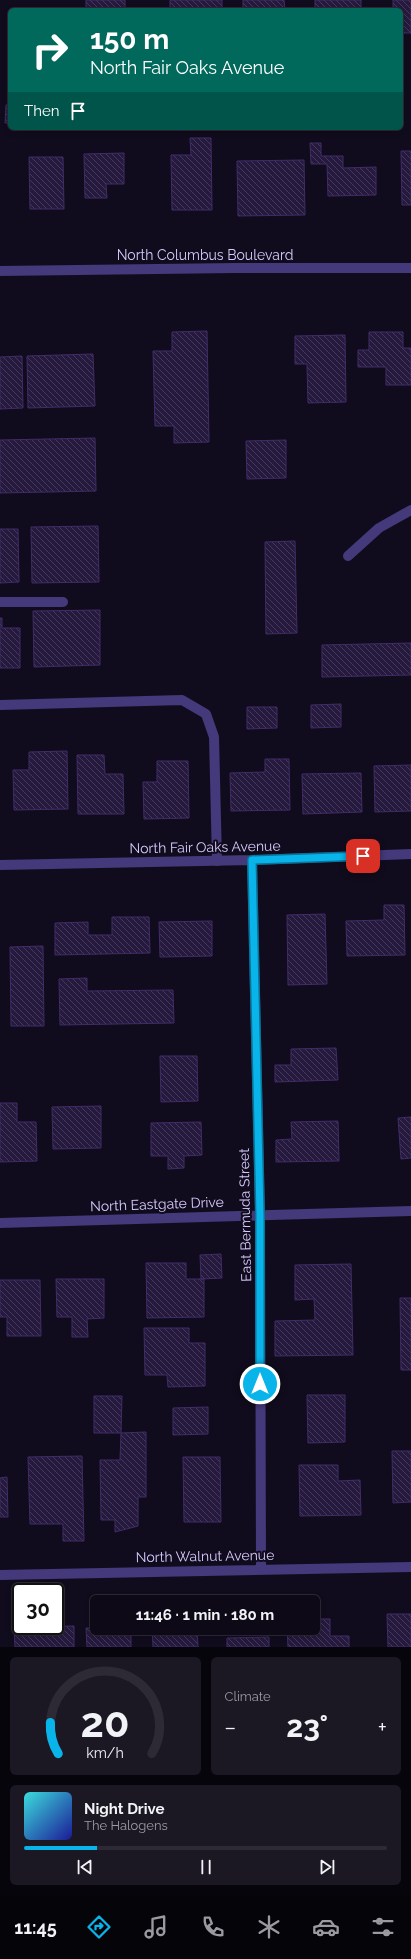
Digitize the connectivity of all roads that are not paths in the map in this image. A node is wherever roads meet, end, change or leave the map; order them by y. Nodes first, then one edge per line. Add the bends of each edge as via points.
1 (411, 268) edge
2 (0, 271) edge
3 (411, 510) edge
4 (348, 556) dead end
5 (0, 602) edge
6 (63, 602) dead end
7 (0, 705) edge
8 (411, 854) edge
9 (252, 860) junction
10 (217, 861) junction
11 (0, 865) edge
12 (411, 1211) edge
13 (260, 1215) junction
14 (0, 1223) edge
15 (411, 1567) edge
16 (261, 1569) junction
17 (0, 1575) edge

1 - 2 street, North Columbus Boulevard
3 - 4 street via 379,528
5 - 6 street
7 - 10 street via 182,700 206,714 214,737
8 - 9 street, North Fair Oaks Avenue
9 - 10 street, North Fair Oaks Avenue
9 - 13 street, East Bermuda Street
10 - 11 street, North Fair Oaks Avenue
12 - 13 street, North Eastgate Drive
13 - 14 street, North Eastgate Drive
13 - 16 street, East Bermuda Street
15 - 16 street, North Walnut Avenue
16 - 17 street, North Walnut Avenue

